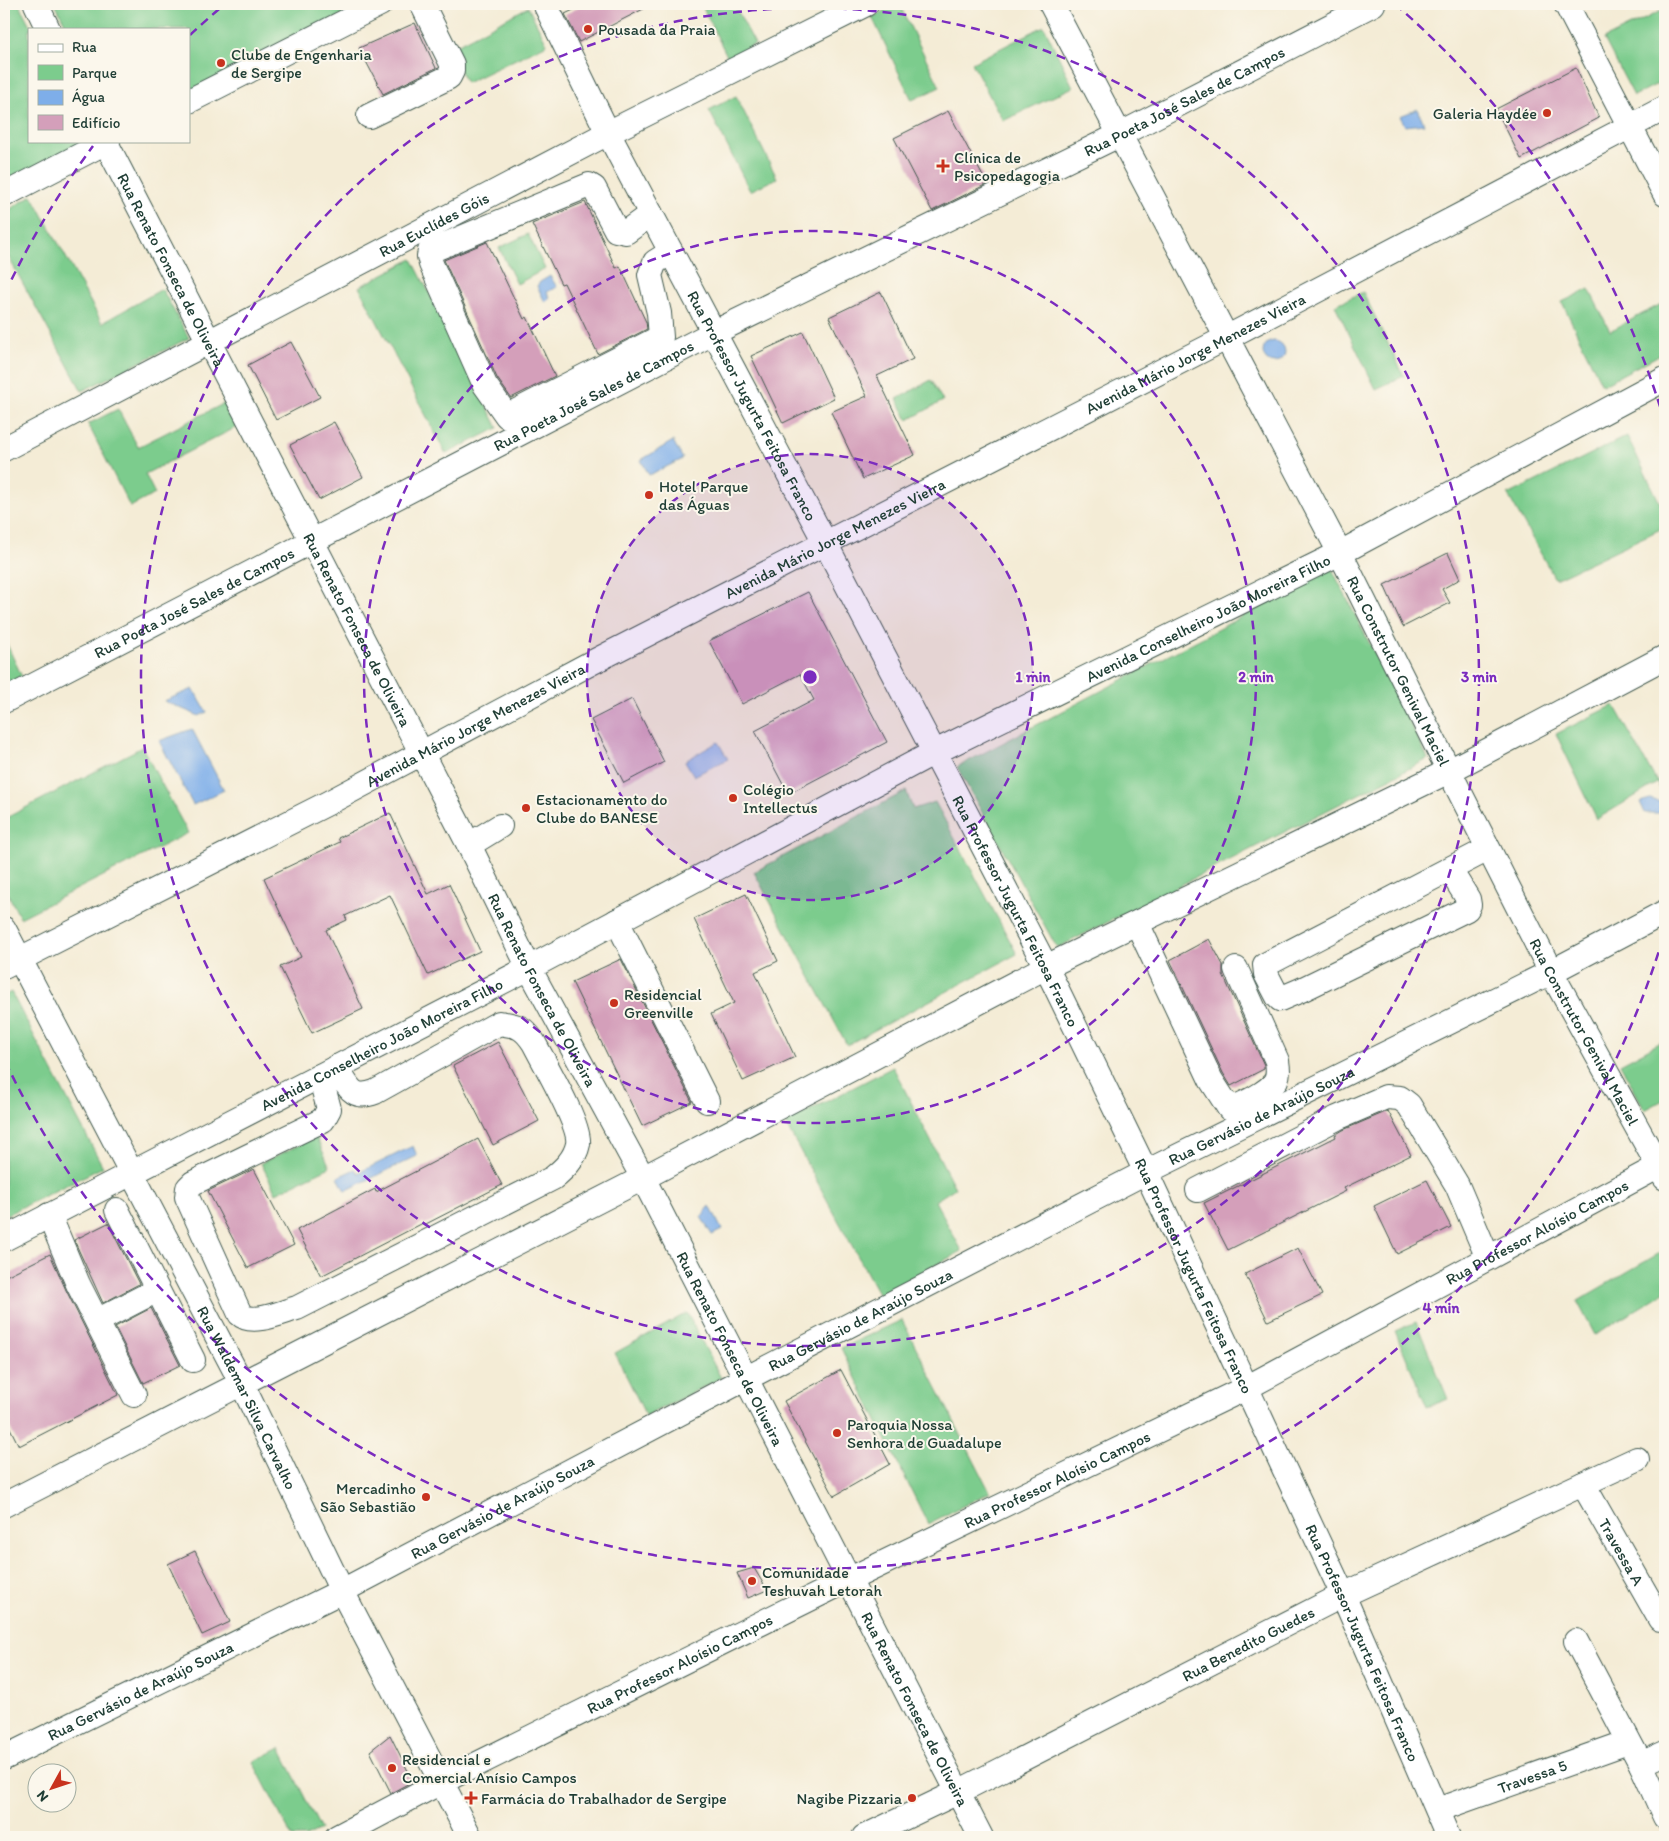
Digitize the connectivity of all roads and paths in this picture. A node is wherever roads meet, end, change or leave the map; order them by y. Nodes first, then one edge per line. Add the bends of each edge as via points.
1 (36, 4) edge
2 (380, 4) edge
3 (422, 4) edge
4 (545, 4) edge
5 (866, 4) edge
6 (1051, 4) edge
7 (1373, 4) edge
8 (1566, 4) edge
9 (48, 28) edge
10 (190, 99) edge
11 (1665, 108) edge
12 (369, 116) dead end
13 (1630, 126) junction
14 (608, 133) junction
15 (1119, 135) junction
16 (107, 142) edge
17 (1665, 194) edge
18 (4, 195) edge
19 (651, 214) junction
20 (671, 252) junction
21 (713, 333) junction
22 (1226, 338) junction
23 (209, 340) junction
24 (1665, 379) edge
25 (4, 449) edge
26 (311, 542) junction
27 (824, 542) junction
28 (1340, 553) junction
29 (1665, 657) edge
30 (4, 701) edge
31 (935, 752) junction
32 (420, 754) junction
33 (1449, 771) junction
34 (500, 826) dead end
35 (468, 845) junction
36 (1488, 850) junction
37 (1450, 870) junction
38 (1665, 912) edge
39 (617, 921) junction
40 (1137, 923) junction
41 (4, 929) edge
42 (11, 963) edge
43 (1046, 967) junction
44 (529, 968) junction
45 (1236, 969) dead end
46 (1551, 972) junction
47 (328, 1071) junction
48 (707, 1101) dead end
49 (1663, 1169) edge
50 (1146, 1172) junction
51 (132, 1173) junction
52 (643, 1178) junction
53 (1198, 1190) dead end
54 (117, 1210) dead end
55 (49, 1215) junction
56 (4, 1239) edge
57 (1488, 1258) junction
58 (157, 1290) junction
59 (97, 1321) junction
60 (193, 1360) dead end
61 (745, 1379) junction
62 (242, 1384) junction
63 (1246, 1388) junction
64 (134, 1395) dead end
65 (1637, 1459) dead end
66 (1583, 1484) junction
67 (4, 1505) edge
68 (848, 1580) junction
69 (342, 1591) junction
70 (1343, 1595) junction
71 (1660, 1619) dead end
72 (1576, 1641) dead end
73 (1628, 1742) junction
74 (1665, 1753) edge
75 (4, 1758) edge
76 (1640, 1764) junction
77 (441, 1782) junction
78 (958, 1792) junction
79 (1437, 1810) junction
80 (1665, 1817) edge
81 (337, 1837) edge
82 (470, 1837) edge
83 (864, 1837) edge
84 (981, 1837) edge
85 (1448, 1837) edge

1 - 9 street
2 - 10 street
3 - 12 street via 452,64 452,71 449,77
4 - 14 street, Rua Professor Jugurta Feitosa Franco
5 - 14 street, Rua Euclídes Góis
6 - 15 street, Rua Construtor Genival Maciel
7 - 15 street, Rua Poeta José Sales de Campos
8 - 13 street
11 - 13 street, Avenida Mário Jorge Menezes Vieira
13 - 17 street
13 - 22 street, Avenida Mário Jorge Menezes Vieira
14 - 19 street, Rua Professor Jugurta Feitosa Franco
14 - 23 street, Rua Euclídes Góis
15 - 21 street, Rua Poeta José Sales de Campos
15 - 22 street, Rua Construtor Genival Maciel
16 - 18 street
16 - 23 street, Rua Renato Fonseca de Oliveira
19 - 20 street, Rua Professor Jugurta Feitosa Franco
19 - 20 street via 626,232 616,230 594,188 589,185 430,251 431,264 485,385 507,416 661,337 650,275 655,262
20 - 21 street, Rua Professor Jugurta Feitosa Franco
21 - 26 street, Rua Poeta José Sales de Campos
21 - 27 street, Rua Professor Jugurta Feitosa Franco
22 - 27 street, Avenida Mário Jorge Menezes Vieira
22 - 28 street, Rua Construtor Genival Maciel
23 - 25 street, Rua Euclídes Góis
23 - 26 street, Rua Renato Fonseca de Oliveira
24 - 28 street, Avenida Conselheiro João Moreira Filho
26 - 30 street, Rua Poeta José Sales de Campos
26 - 32 street, Rua Renato Fonseca de Oliveira
27 - 31 street, Rua Professor Jugurta Feitosa Franco
27 - 32 street, Avenida Mário Jorge Menezes Vieira
28 - 31 street, Avenida Conselheiro João Moreira Filho
28 - 33 street, Rua Construtor Genival Maciel
29 - 33 street
31 - 39 street, Avenida Conselheiro João Moreira Filho
31 - 43 street, Rua Professor Jugurta Feitosa Franco
32 - 35 street, Rua Renato Fonseca de Oliveira
32 - 42 street, Avenida Mário Jorge Menezes Vieira via 328,804
33 - 36 street, Rua Construtor Genival Maciel
33 - 40 street
34 - 35 street
35 - 44 street, Rua Renato Fonseca de Oliveira
36 - 37 street
36 - 46 street, Rua Construtor Genival Maciel
37 - 37 street via 1266,965 1266,974 1280,999 1467,909 1468,899
38 - 46 street, Rua Gervásio de Araújo Souza
39 - 44 street, Avenida Conselheiro João Moreira Filho
39 - 48 street
40 - 43 street
40 - 45 street via 1211,1080 1229,1108 1266,1091 1273,1085 1278,1071 1274,1053
41 - 42 street, Rua Waldemar Silva Carvalho
42 - 51 street, Rua Waldemar Silva Carvalho
43 - 50 street, Rua Professor Jugurta Feitosa Franco
43 - 52 street
44 - 47 street, Avenida Conselheiro João Moreira Filho
44 - 52 street, Rua Renato Fonseca de Oliveira
46 - 49 street, Rua Construtor Genival Maciel
46 - 50 street, Rua Gervásio de Araújo Souza
47 - 47 street via 329,1109 323,1120 188,1188 186,1197 244,1318 253,1320 296,1308 553,1178 574,1156 578,1143 576,1126 534,1043 518,1026 499,1023 365,1096 353,1092
47 - 51 street, Avenida Conselheiro João Moreira Filho
49 - 57 street, Rua Professor Aloísio Campos
50 - 61 street, Rua Gervásio de Araújo Souza
50 - 63 street, Rua Professor Jugurta Feitosa Franco
51 - 55 street, Avenida Conselheiro João Moreira Filho
51 - 62 street, Rua Waldemar Silva Carvalho
52 - 61 street, Rua Renato Fonseca de Oliveira
52 - 62 street
53 - 57 street via 1337,1118 1386,1097 1400,1098 1409,1105 1457,1185
54 - 58 street
55 - 56 street, Avenida Conselheiro João Moreira Filho
55 - 59 street
57 - 63 street, Rua Professor Aloísio Campos
58 - 59 street
58 - 60 street
59 - 64 street
61 - 68 street, Rua Renato Fonseca de Oliveira
61 - 69 street, Rua Gervásio de Araújo Souza
62 - 67 street
62 - 69 street, Rua Waldemar Silva Carvalho
63 - 68 street, Rua Professor Aloísio Campos
63 - 70 street, Rua Professor Jugurta Feitosa Franco
65 - 66 street, Rua Benedito Guedes
66 - 70 street, Rua Benedito Guedes
66 - 71 street, Travessa A
68 - 77 street, Rua Professor Aloísio Campos
68 - 78 street, Rua Renato Fonseca de Oliveira
69 - 75 street, Rua Gervásio de Araújo Souza
69 - 77 street, Rua Waldemar Silva Carvalho
70 - 78 street, Rua Benedito Guedes
70 - 79 street, Rua Professor Jugurta Feitosa Franco
72 - 73 street
73 - 76 street
73 - 79 street, Travessa 5
74 - 76 street
76 - 80 street
77 - 81 street, Rua Professor Aloísio Campos
77 - 82 street, Rua Waldemar Silva Carvalho
78 - 83 street, Rua Benedito Guedes
78 - 84 street, Rua Renato Fonseca de Oliveira
79 - 85 street, Rua Professor Jugurta Feitosa Franco

